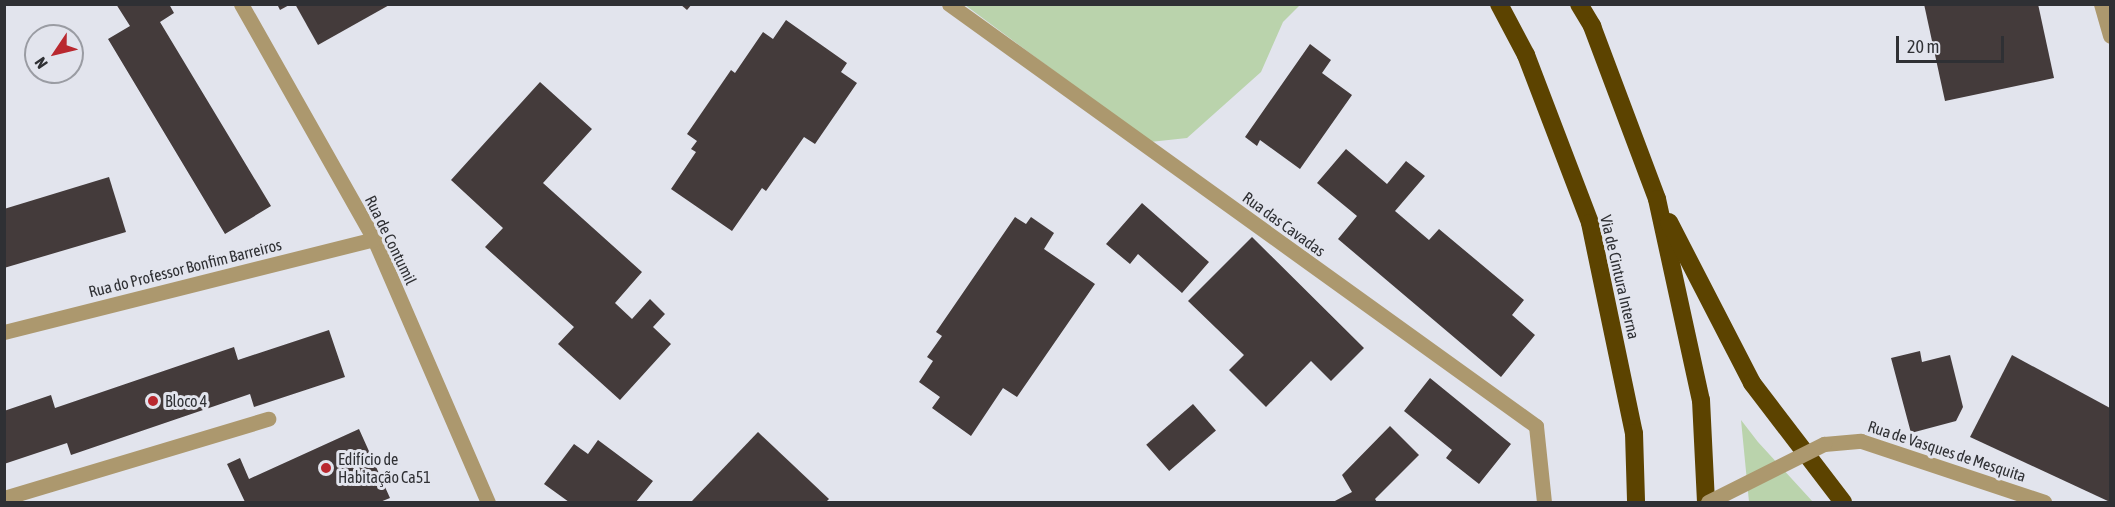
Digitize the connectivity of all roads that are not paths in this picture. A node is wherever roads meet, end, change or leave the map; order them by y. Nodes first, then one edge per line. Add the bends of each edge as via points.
1 (241, 4) edge
2 (949, 4) edge
3 (1499, 4) edge
4 (1580, 4) edge
5 (2101, 4) edge
6 (2110, 36) edge
7 (1657, 199) junction
8 (374, 239) junction
9 (4, 332) edge
10 (268, 420) dead end
11 (1634, 434) junction
12 (4, 498) edge
13 (488, 502) edge
14 (1544, 502) edge
15 (1623, 502) edge
16 (1636, 502) edge
17 (1707, 502) edge
18 (1843, 502) edge
19 (2044, 502) edge

1 - 8 street, Rua de Contumil
2 - 14 street, Rua das Cavadas via 1536,426
3 - 11 highway, Via de Cintura Interna via 1526,55 1590,223
4 - 7 highway via 1592,26
5 - 6 street
7 - 17 highway via 1701,400
7 - 18 highway via 1752,383
8 - 9 street, Rua do Professor Bonfim Barreiros
8 - 13 street, Rua de Contumil
10 - 12 street
11 - 15 highway
11 - 16 highway, Via de Cintura Interna
17 - 19 street, Rua de Vasques de Mesquita, bridge via 1824,444 1861,441

